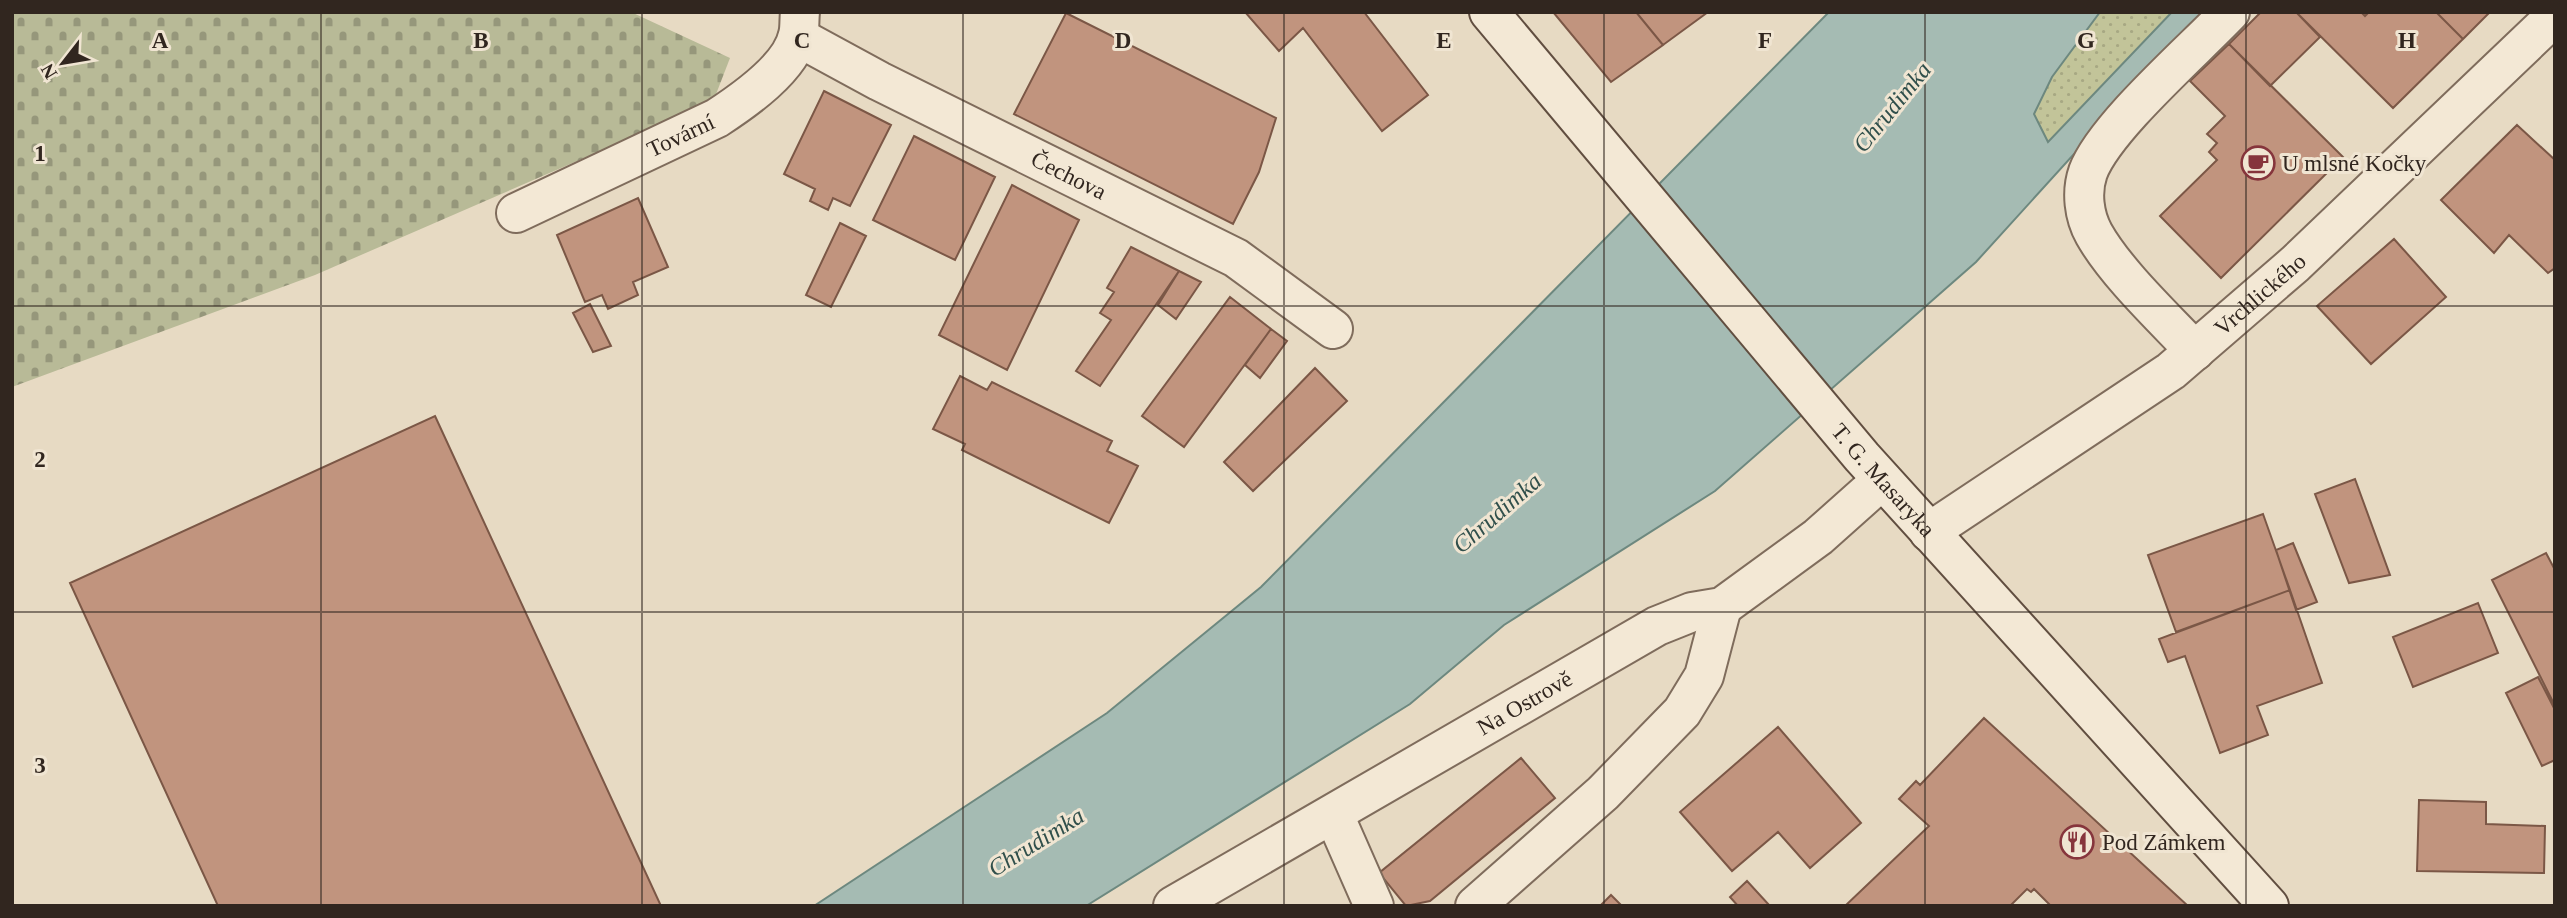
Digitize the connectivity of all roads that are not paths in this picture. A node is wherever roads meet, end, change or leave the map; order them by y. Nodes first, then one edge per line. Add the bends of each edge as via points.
1 (2230, 12) edge
2 (2555, 16) edge
3 (1499, 22) edge
4 (799, 25) edge
5 (516, 213) dead end
6 (1333, 329) dead end
7 (2195, 351) junction
8 (1872, 469) junction
9 (1929, 532) junction
10 (1722, 607) junction
11 (1334, 815) junction
12 (1173, 906) edge
13 (1374, 906) edge
14 (1475, 906) edge
15 (2269, 906) edge

1 - 7 street via 2107,140 2087,174 2084,194 2086,216 2105,251
2 - 7 street, Vrchlického via 2295,264
3 - 8 street, T. G. Masaryka
4 - 5 street, Tovární via 758,89 717,118
4 - 6 street, Čechova via 879,81 1236,258
7 - 9 street, Vrchlického via 2153,385
8 - 9 street, T. G. Masaryka
8 - 10 street, Na Ostrově via 1818,537
9 - 15 street, T. G. Masaryka
10 - 11 street, Na Ostrově via 1692,611 1657,626
10 - 14 street via 1704,676 1682,712 1603,793
11 - 12 street, Na Ostrově
11 - 13 street

